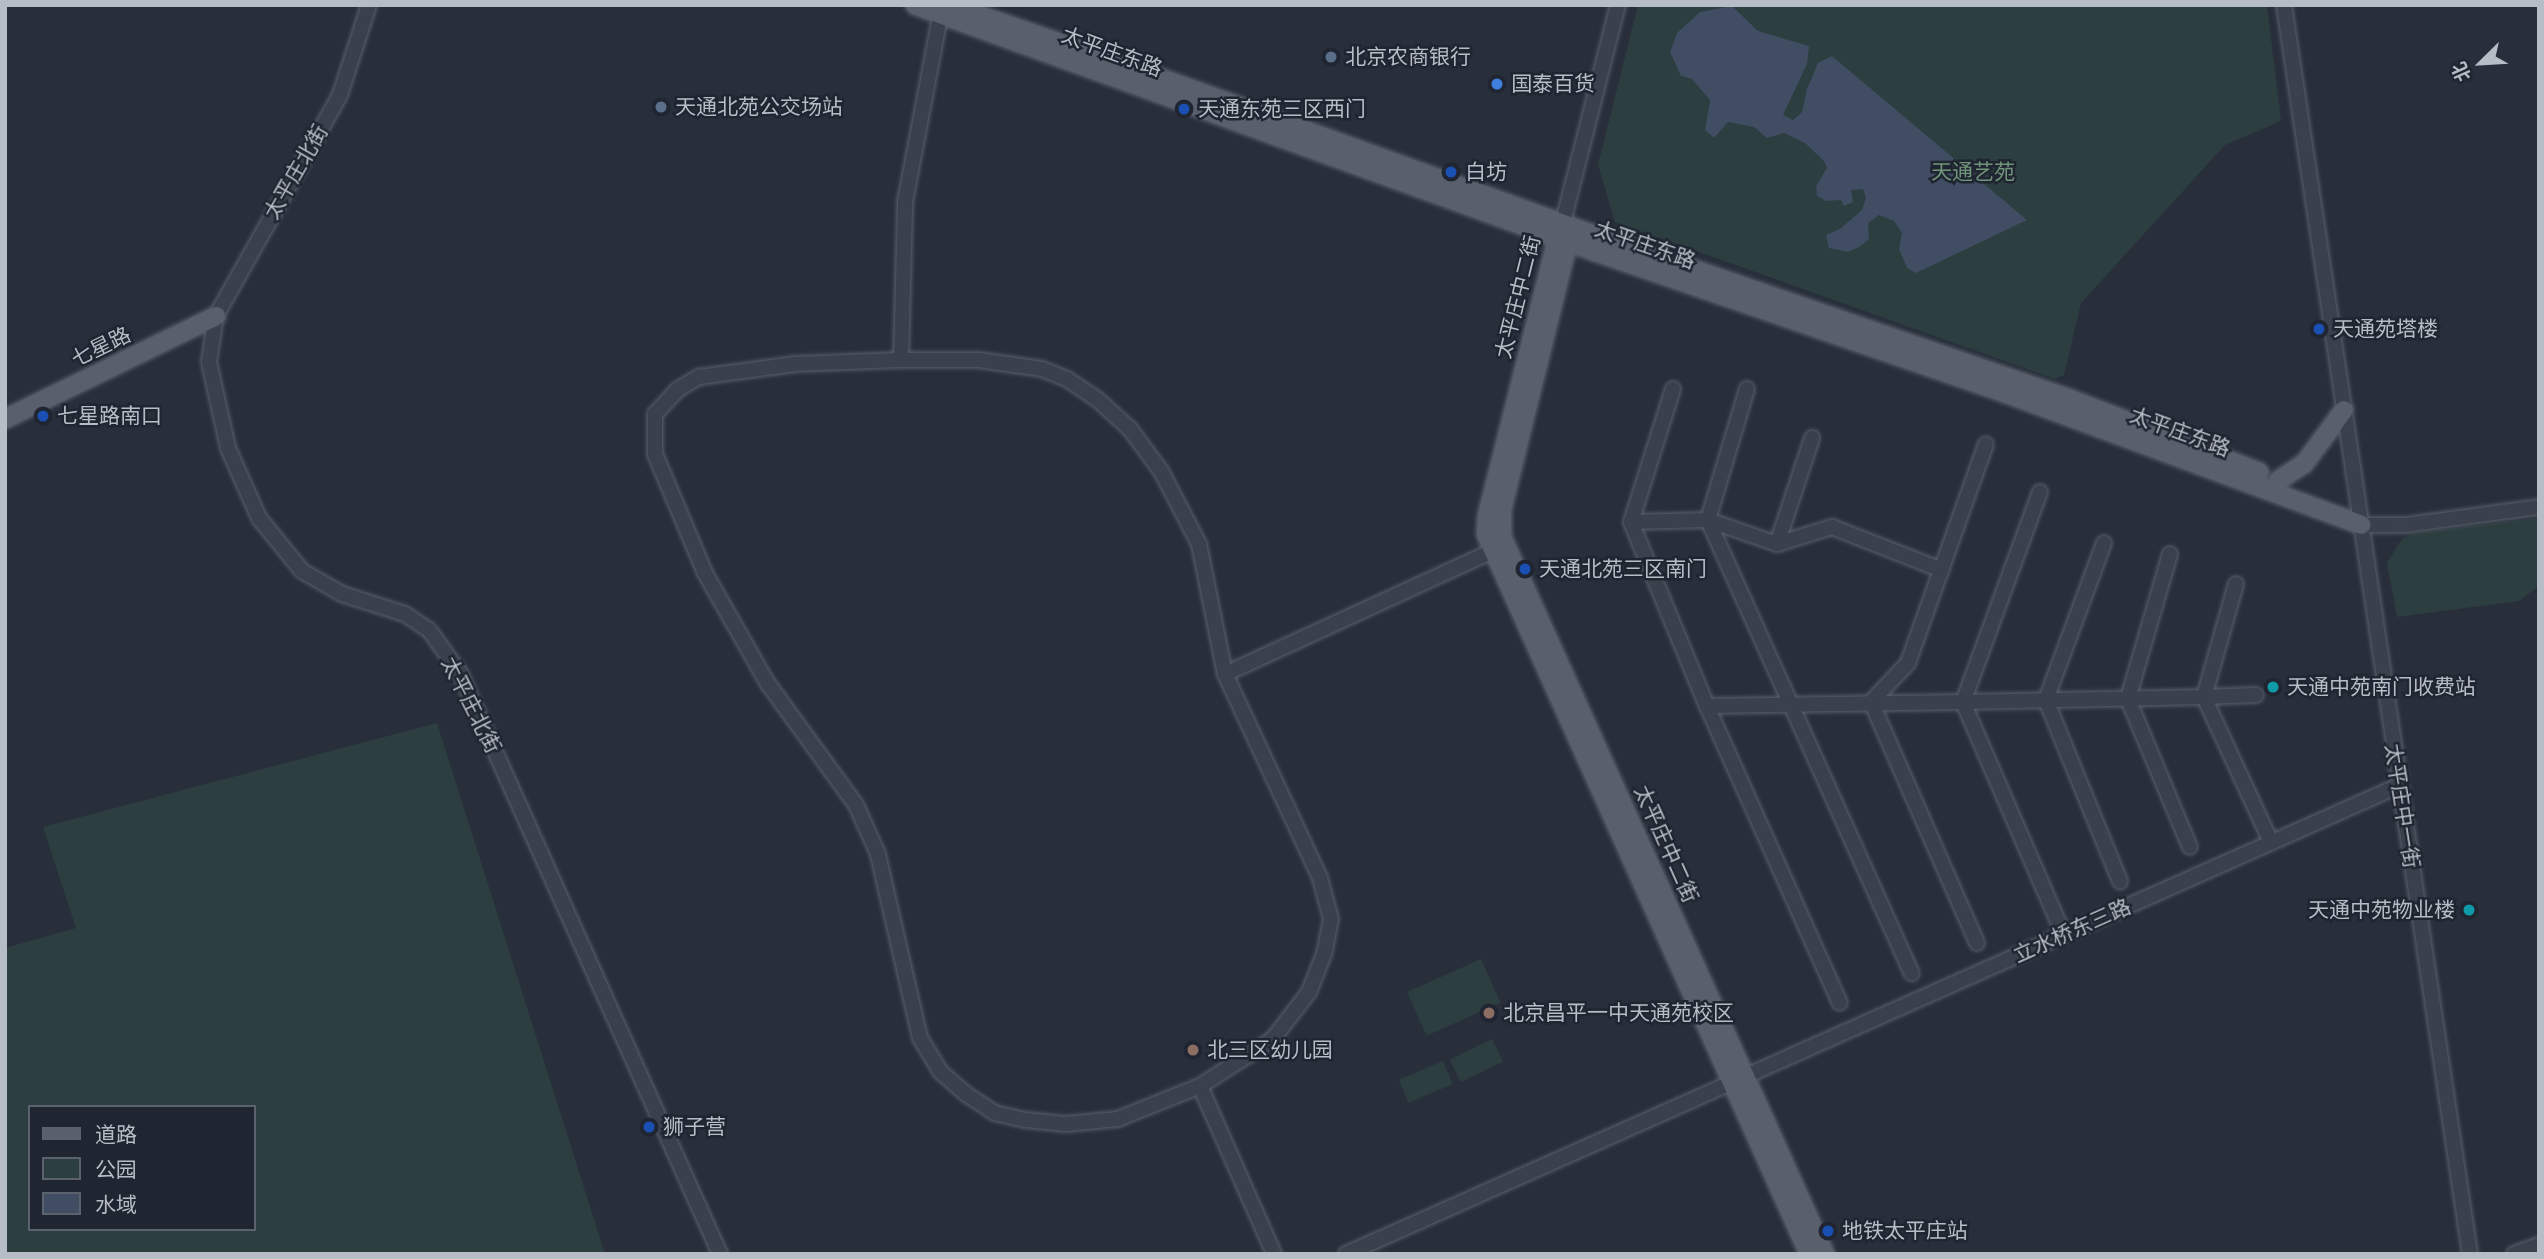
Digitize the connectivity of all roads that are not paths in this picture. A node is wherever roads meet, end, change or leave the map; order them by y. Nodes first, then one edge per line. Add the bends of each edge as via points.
1 (369, 5) edge
2 (915, 5) edge
3 (1618, 5) edge
4 (2284, 5) edge
5 (945, 9) edge
6 (1562, 233) junction
7 (216, 316) junction
8 (901, 360) junction
9 (1673, 389) dead end
10 (1747, 389) dead end
11 (2344, 410) junction
12 (5, 419) edge
13 (1812, 438) dead end
14 (1986, 444) dead end
15 (2279, 480) junction
16 (2040, 492) dead end
17 (2539, 507) edge
18 (1708, 520) junction
19 (1631, 522) junction
20 (2361, 524) junction
21 (2104, 543) dead end
22 (1777, 544) junction
23 (1498, 549) junction
24 (2170, 554) dead end
25 (1942, 570) junction
26 (2236, 584) dead end
27 (1226, 674) junction
28 (2256, 695) dead end
29 (2204, 697) junction
30 (2128, 699) junction
31 (2046, 700) junction
32 (1871, 702) junction
33 (1963, 702) junction
34 (1792, 703) junction
35 (1707, 706) junction
36 (2398, 786) junction
37 (2272, 842) junction
38 (2190, 847) dead end
39 (2120, 881) dead end
40 (2064, 935) junction
41 (1977, 943) dead end
42 (1912, 973) dead end
43 (1840, 1003) dead end
44 (1739, 1078) junction
45 (1200, 1086) junction
46 (2539, 1245) edge
47 (720, 1254) edge
48 (1274, 1254) edge
49 (1346, 1254) edge
50 (1810, 1254) edge
51 (1825, 1254) edge
52 (2470, 1254) edge
53 (2515, 1254) edge

1 - 7 street, 太平庄北街 via 340,95
2 - 5 main road, 太平庄东路
3 - 6 street
4 - 11 street, 太平庄中一街
5 - 6 main road, 太平庄东路
5 - 8 street via 905,202
6 - 15 main road, 太平庄东路 via 2067,398
6 - 20 main road, 太平庄东路
6 - 23 main road, 太平庄中二街 via 1487,517 1486,534
7 - 12 main road, 七星路
7 - 47 street, 太平庄北街 via 209,362 228,448 259,519 302,571 342,594 405,614 429,629 460,673
8 - 27 street via 979,360 1041,369 1097,399 1130,429 1161,471 1199,544
8 - 45 street via 795,364 699,377 677,390 655,414 654,454 705,573 762,673 856,805 878,854 920,1038 940,1071 995,1113 1066,1124 1118,1119
9 - 19 street
10 - 18 street
11 - 15 main road via 2304,464
11 - 20 street, 太平庄中一街
13 - 22 street
14 - 25 street
15 - 20 main road, 太平庄东路 via 2333,501
16 - 33 street
17 - 20 street, 太平庄东路 via 2406,525
18 - 19 street
18 - 22 street
18 - 34 street
19 - 35 street
20 - 36 street, 太平庄中一街
21 - 31 street
22 - 25 street via 1832,527
23 - 27 street
23 - 44 main road, 太平庄中二街
24 - 30 street
25 - 32 street via 1908,663
26 - 29 street
27 - 45 street via 1320,878 1331,919 1309,992 1273,1040
28 - 29 street
29 - 30 street
29 - 37 street
30 - 31 street
30 - 38 street
31 - 33 street
31 - 39 street
32 - 33 street
32 - 34 street
32 - 41 street
33 - 40 street
34 - 35 street
34 - 42 street
35 - 43 street
36 - 37 street, 立水桥东三路
36 - 52 street, 太平庄中一街
37 - 40 street, 立水桥东三路
40 - 44 street, 立水桥东三路
44 - 49 street, 立水桥东三路
44 - 50 main road, 太平庄中二街
44 - 51 main road, 太平庄中二街
45 - 48 street
46 - 53 street

